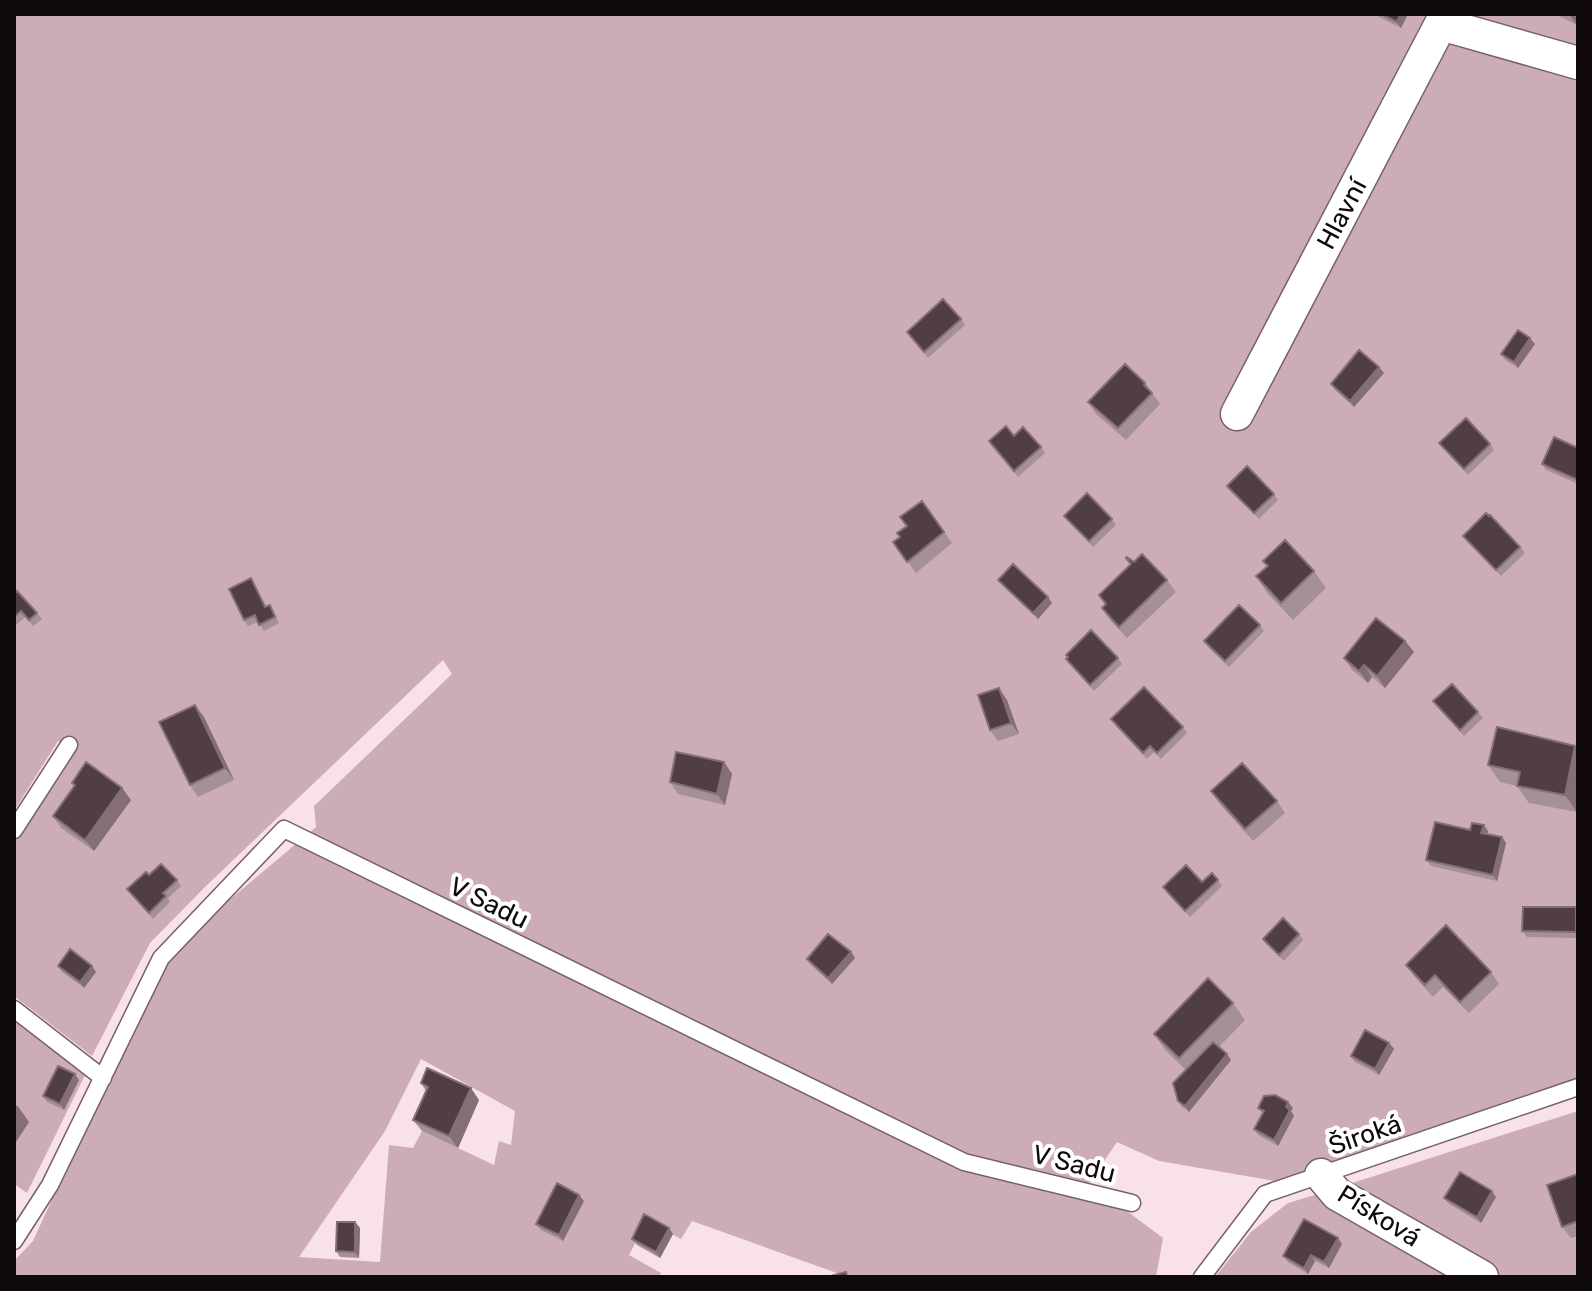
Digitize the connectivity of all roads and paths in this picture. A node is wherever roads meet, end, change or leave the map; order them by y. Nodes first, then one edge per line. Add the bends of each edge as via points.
1 (1444, 19) edge
2 (1578, 63) edge
3 (1237, 414) dead end
4 (69, 745) dead end
5 (14, 830) edge
6 (14, 1009) edge
7 (103, 1078) junction
8 (1578, 1087) edge
9 (1321, 1175) junction
10 (1132, 1203) dead end
11 (14, 1241) edge
12 (1202, 1277) edge
13 (1482, 1277) edge

1 - 2 street
1 - 3 street, Hlavní
4 - 5 lane
6 - 7 lane
7 - 10 lane, V Sadu via 161,958 284,829 964,1162
7 - 11 lane, V Sadu via 50,1185
8 - 9 lane, Široká
9 - 12 lane, Široká via 1265,1194
9 - 13 street, Písková via 1337,1194

